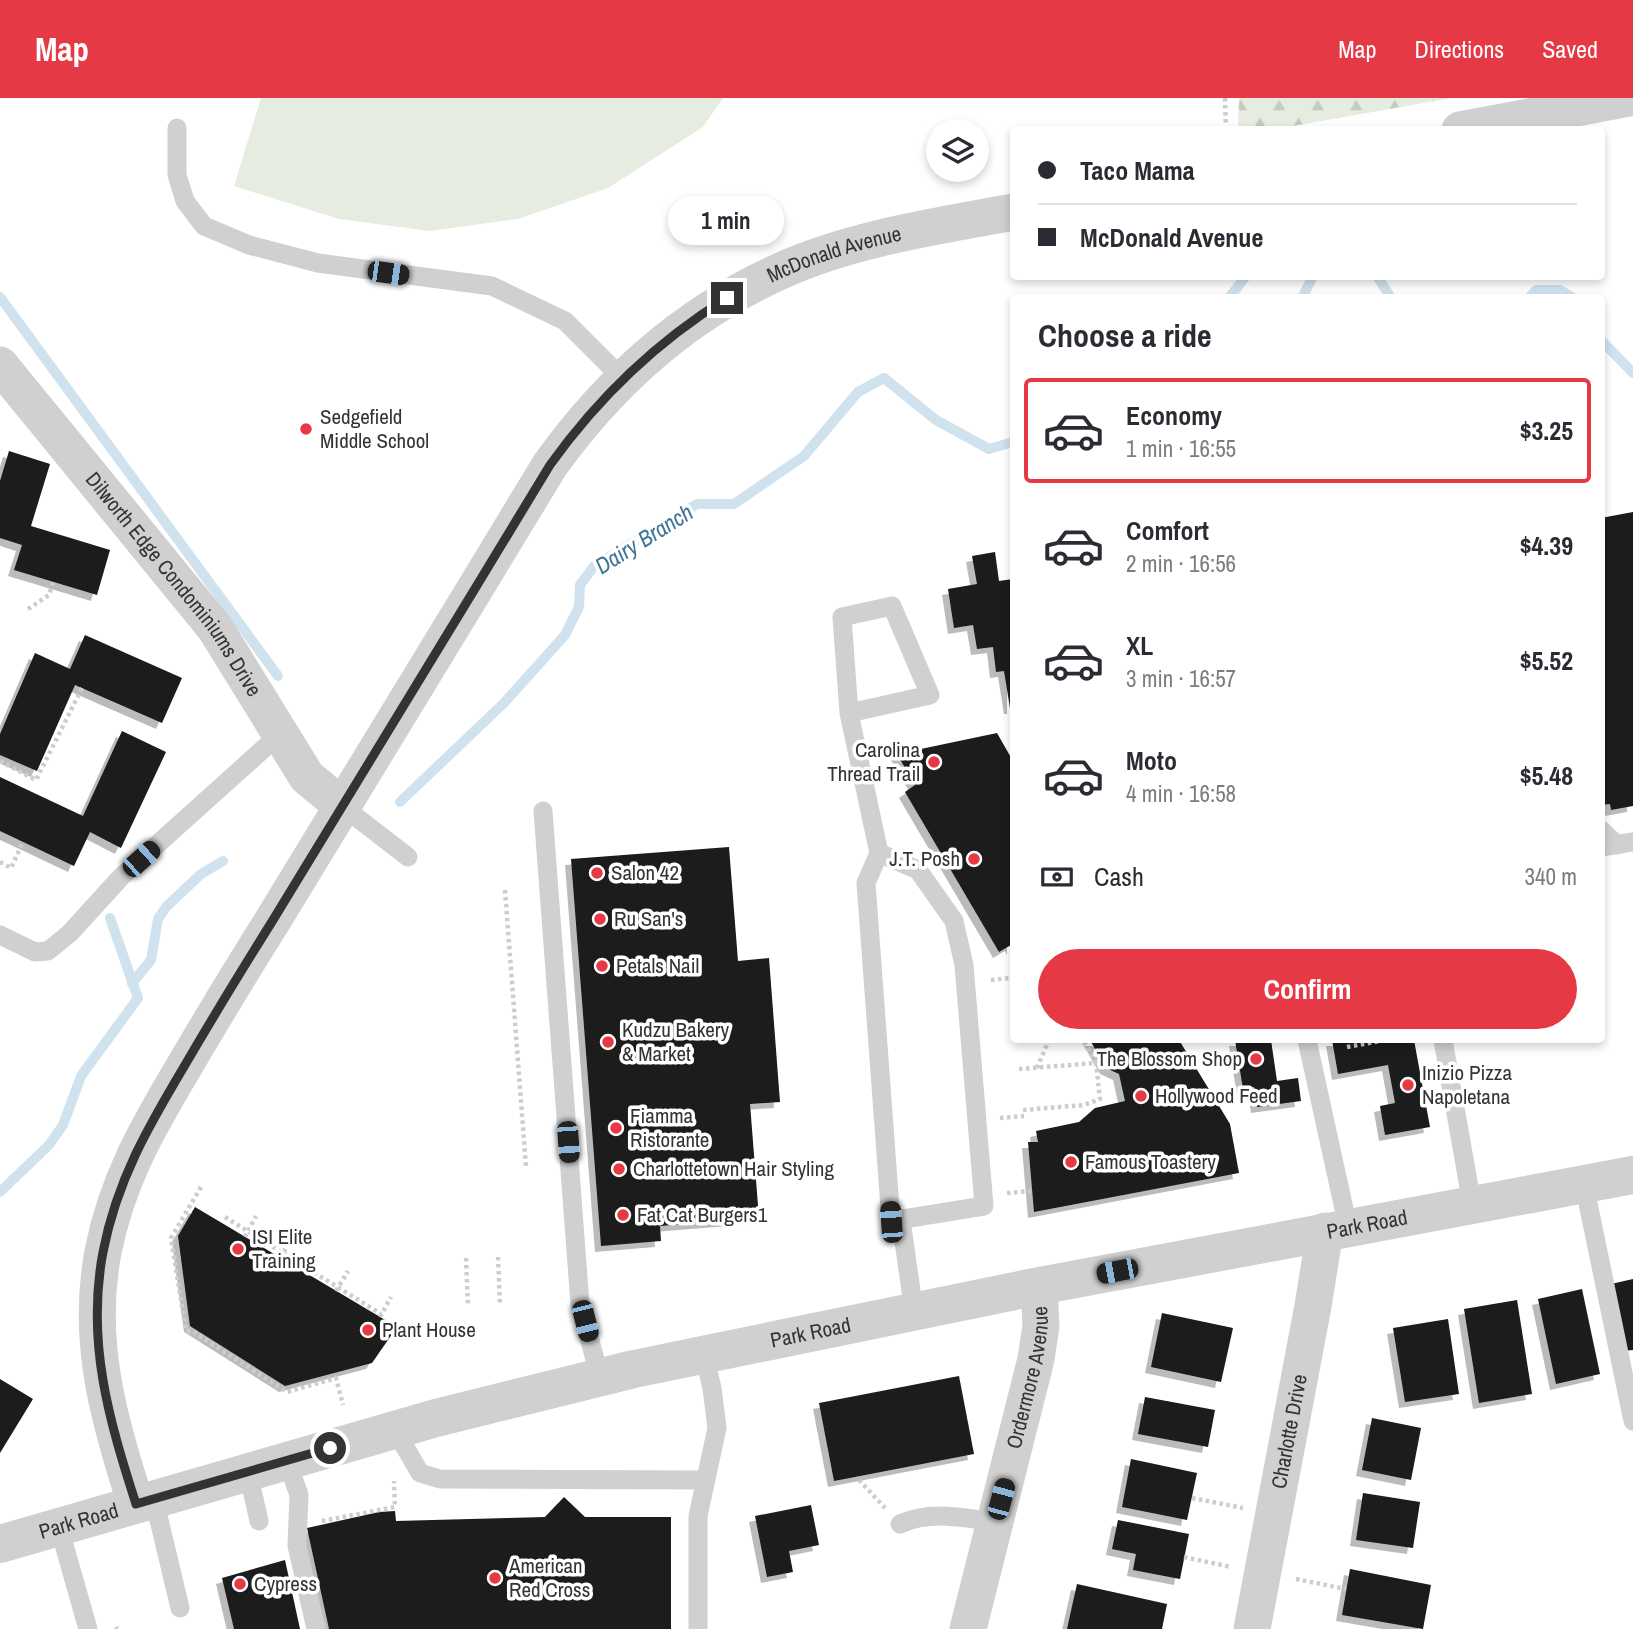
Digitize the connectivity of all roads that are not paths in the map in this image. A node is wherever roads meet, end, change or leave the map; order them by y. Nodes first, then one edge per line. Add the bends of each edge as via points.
1 (1629, 98) edge
2 (1481, 126) edge
3 (177, 128) dead end
4 (1010, 213) edge
5 (0, 365) edge
6 (622, 379) junction
7 (849, 713) junction
8 (280, 734) junction
9 (342, 806) junction
10 (543, 811) dead end
11 (879, 853) junction
12 (408, 857) dead end
13 (0, 935) edge
14 (1307, 1043) edge
15 (1444, 1043) edge
16 (1633, 1175) edge
17 (1584, 1184) junction
18 (1472, 1204) junction
19 (901, 1220) junction
20 (1336, 1229) junction
21 (1039, 1286) junction
22 (914, 1312) junction
23 (704, 1355) junction
24 (600, 1378) junction
25 (1633, 1421) edge
26 (395, 1430) junction
27 (287, 1461) junction
28 (248, 1472) junction
29 (705, 1480) junction
30 (145, 1502) junction
31 (259, 1521) dead end
32 (995, 1522) junction
33 (900, 1524) road end
34 (59, 1527) junction
35 (0, 1544) edge
36 (180, 1608) dead end
37 (88, 1629) edge
38 (316, 1629) edge
39 (698, 1629) edge
40 (968, 1629) edge
41 (1252, 1629) edge

1 - 2 street
3 - 6 lane via 177,175 185,201 205,226 249,245 318,263 492,286 565,321
4 - 6 street, McDonald Avenue via 851,247 787,268 698,316
5 - 8 street, Dilworth Edge Condominiums Drive via 215,628
6 - 9 street, McDonald Avenue via 550,465
7 - 7 lane via 842,617 892,606 930,695
7 - 11 lane
8 - 9 street, Dilworth Edge Condominiums Drive via 307,777
8 - 13 lane via 121,877 48,951 35,952
9 - 12 lane
9 - 30 street, McDonald Avenue via 141,1139 109,1227 97,1314 100,1373 113,1431
10 - 24 lane via 580,1304
11 - 19 lane via 866,883 891,1222
11 - 19 lane via 918,870 954,921 964,965 984,1206
14 - 20 lane
15 - 18 lane
16 - 17 street, Park Road
17 - 18 street, Park Road
17 - 25 lane
18 - 20 street, Park Road
19 - 22 lane
20 - 21 street, Park Road
20 - 41 street, Charlotte Drive via 1313,1306
21 - 22 street, Park Road
21 - 32 street, Ordermore Avenue via 1041,1326 1035,1359
22 - 23 street, Park Road
23 - 24 street, Park Road
23 - 29 lane via 717,1428
24 - 26 street, Park Road
26 - 27 street, Park Road
26 - 29 lane via 420,1473 440,1479
27 - 28 street, Park Road
27 - 38 lane via 299,1496 297,1546
28 - 30 street, Park Road
28 - 31 lane
29 - 39 lane via 698,1516
30 - 34 street, Park Road
30 - 36 lane
32 - 33 lane via 951,1516 916,1517
32 - 40 street, Ordermore Avenue
34 - 35 street, Park Road
34 - 37 lane

